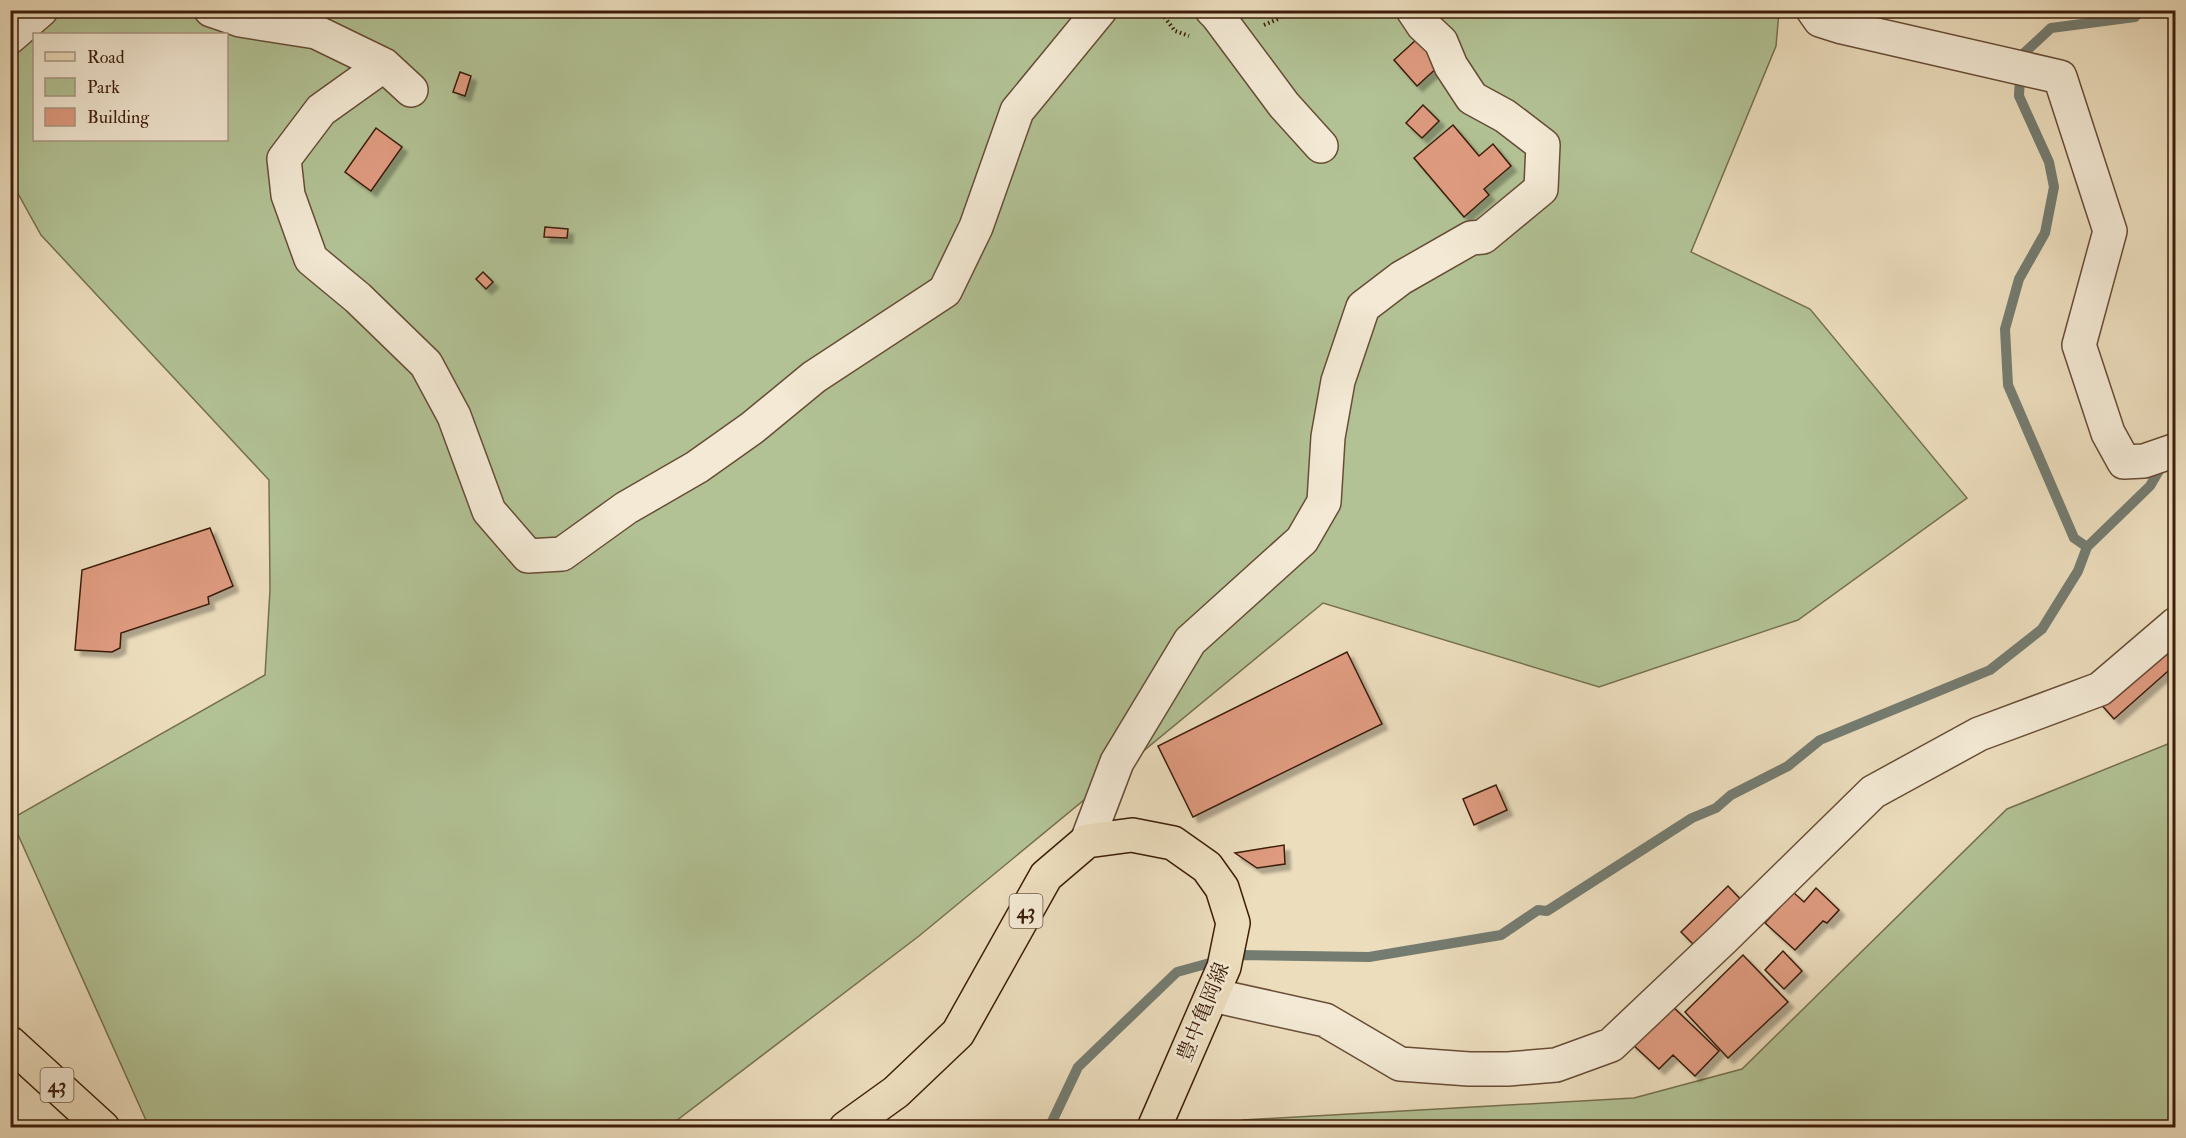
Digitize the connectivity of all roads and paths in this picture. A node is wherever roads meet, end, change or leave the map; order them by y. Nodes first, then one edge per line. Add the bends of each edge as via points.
1 (41, 10) edge
2 (211, 10) edge
3 (1100, 10) edge
4 (1212, 10) edge
5 (1413, 10) edge
6 (1813, 10) edge
7 (10, 37) edge
8 (384, 64) junction
9 (411, 90) dead end
10 (1321, 146) dead end
11 (2175, 450) edge
12 (2175, 624) edge
13 (1087, 841) junction
14 (1218, 981) junction
15 (10, 1043) edge
16 (103, 1128) edge
17 (846, 1128) edge
18 (1154, 1128) edge

1 - 7 street
2 - 8 street via 240,20 316,32
3 - 8 street via 1017,111 976,227 945,291 814,377 697,467 626,508 562,554 528,556 489,511 454,416 426,364 358,298 311,260 288,195 284,159 321,110
4 - 10 street via 1284,105
5 - 13 street via 1441,42 1472,98 1505,116 1543,145 1541,189 1483,237 1472,238 1401,278 1363,307 1338,381 1328,437 1324,502 1302,540 1190,641 1117,762
6 - 11 street via 1820,20 1831,24 2060,77 2110,231 2079,345 2108,433 2124,462 2144,461
8 - 9 street
12 - 14 street via 2100,688 1979,734 1873,792 1611,1045 1556,1065 1469,1069 1400,1064 1325,1020
13 - 14 main road, 豊中亀岡線 via 1132,836 1173,843 1207,867 1222,888 1233,923
13 - 17 main road, 43 via 1046,876 957,1033 896,1092
14 - 18 main road, 豊中亀岡線
15 - 16 main road, 43

